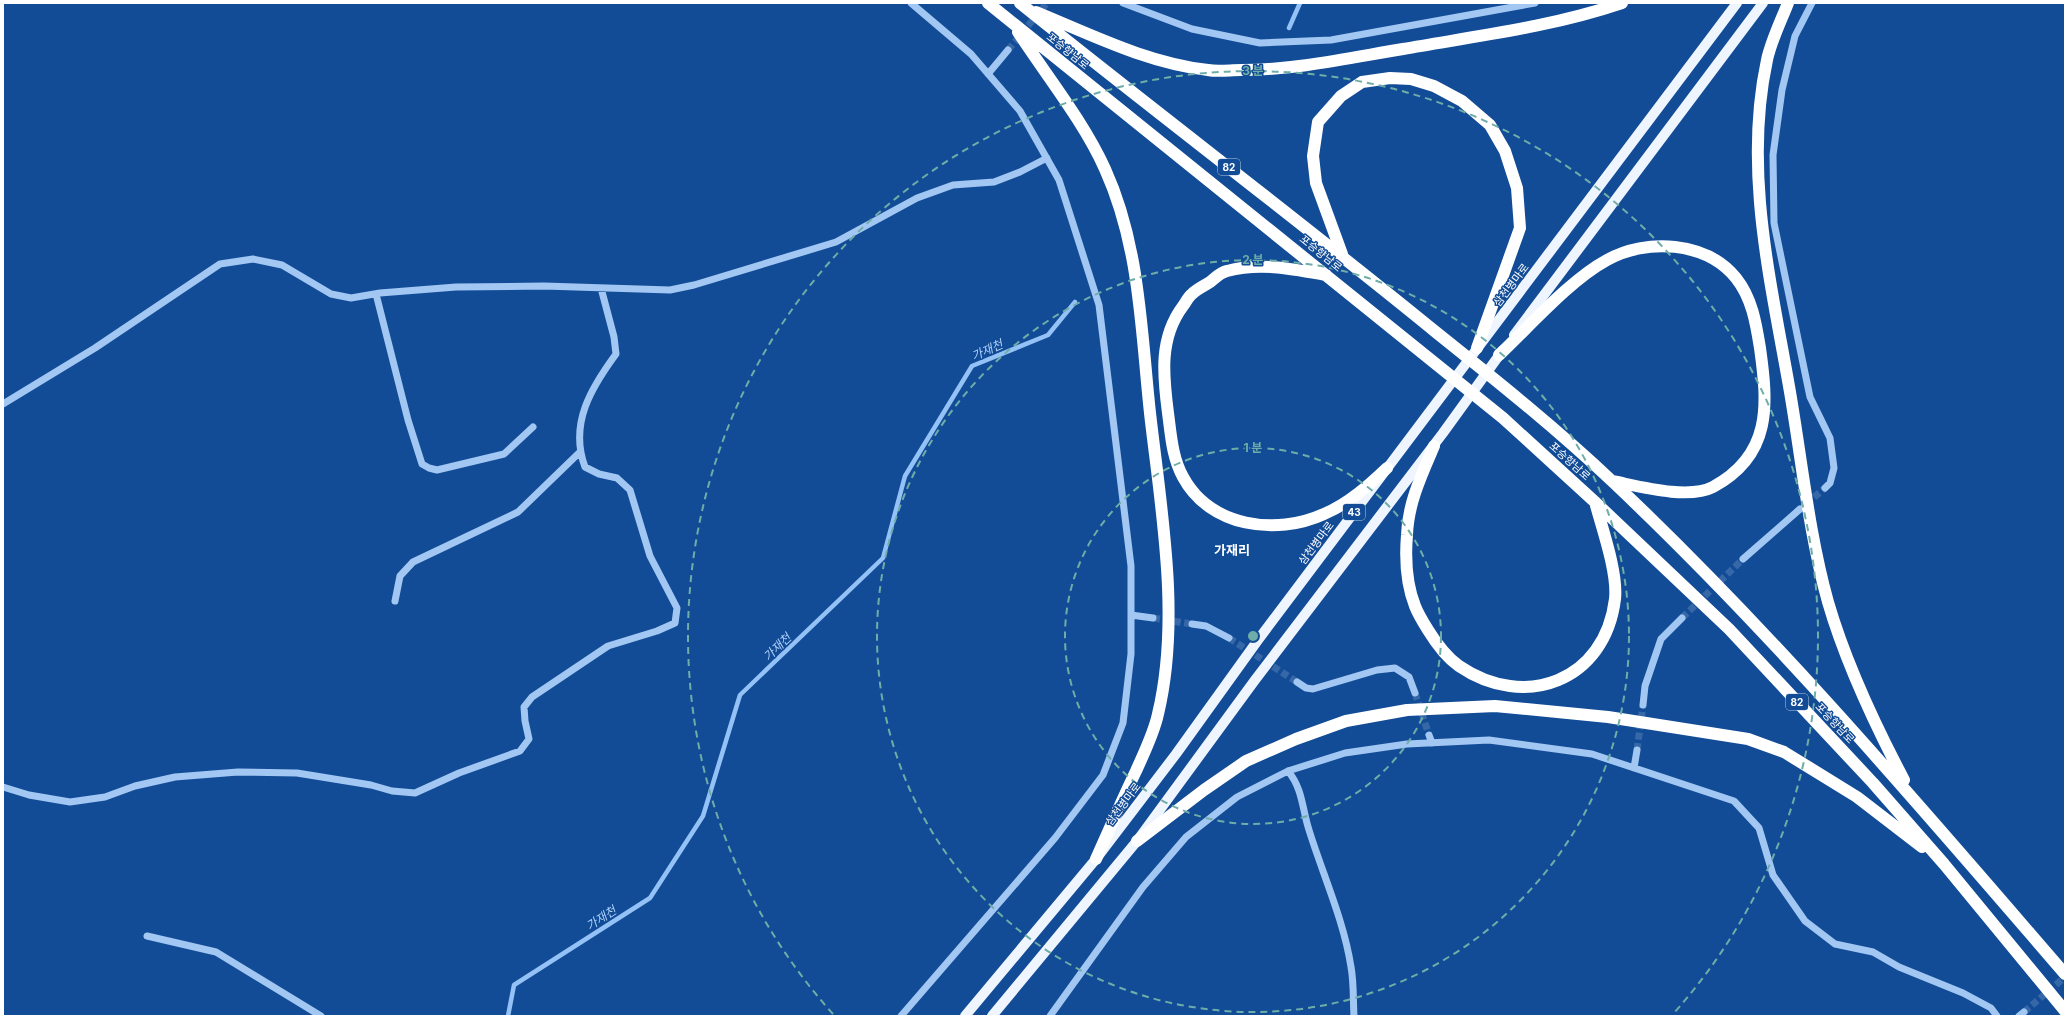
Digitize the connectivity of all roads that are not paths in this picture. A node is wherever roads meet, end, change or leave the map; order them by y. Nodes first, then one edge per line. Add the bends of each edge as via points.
1 (911, 3) edge
2 (988, 3) edge
3 (1123, 3) edge
4 (1535, 3) edge
5 (1622, 3) edge
6 (1737, 3) edge
7 (1763, 3) edge
8 (1788, 3) edge
9 (1812, 3) edge
10 (1022, 5) edge
11 (1010, 21) junction
12 (1008, 50) tunnel mouth
13 (988, 74) junction
14 (1046, 158) junction
15 (1342, 255) junction
16 (1327, 275) junction
17 (601, 288) junction
18 (376, 294) junction
19 (1477, 348) junction
20 (1499, 355) junction
21 (3, 404) edge
22 (533, 427) dead end
23 (1434, 446) junction
24 (580, 452) junction
25 (1387, 468) junction
26 (1612, 481) junction
27 (1825, 488) tunnel mouth
28 (1595, 502) junction
29 (1800, 509) tunnel mouth
30 (1743, 559) tunnel mouth
31 (395, 601) dead end
32 (1131, 616) junction
33 (1153, 618) tunnel mouth
34 (1682, 618) tunnel mouth
35 (1192, 624) tunnel mouth
36 (1229, 638) tunnel mouth
37 (1297, 682) tunnel mouth
38 (1415, 693) tunnel mouth
39 (1643, 705) tunnel mouth
40 (1429, 736) tunnel mouth
41 (1432, 743) junction
42 (1637, 750) tunnel mouth
43 (1634, 768) junction
44 (1288, 771) junction
45 (3, 787) edge
46 (1914, 799) junction
47 (1137, 842) junction
48 (1096, 859) junction
49 (1944, 864) junction
50 (147, 936) dead end
51 (2065, 974) edge
52 (2065, 1011) edge
53 (319, 1015) edge
54 (901, 1016) edge
55 (965, 1016) edge
56 (992, 1016) edge
57 (1050, 1016) edge
58 (1354, 1016) edge
59 (1997, 1016) edge

1 - 13 street via 971,54
2 - 11 highway, 포승향남로 / 82
3 - 4 street via 1192,28 1260,43 1330,40
5 - 10 highway via 1584,16 1508,32 1295,67 1224,71 1209,71 1172,64 1139,54
6 - 19 main road, 삼천병마로 / 43
7 - 20 main road, 43
8 - 46 highway via 1768,58 1759,120 1758,182 1762,237 1828,603 1874,722
9 - 27 street via 1795,36 1782,90 1773,156 1774,215 1810,397 1830,438 1834,468 1830,483
10 - 15 highway, 포승향남로 / 82 via 1084,56
11 - 16 highway, 포승향남로 / 82
11 - 48 highway via 1079,122 1105,168 1122,215 1133,257 1140,303 1170,633 1158,717
12 - 13 street
13 - 14 street via 1020,111
14 - 17 street via 994,182 953,185 917,198 836,242 694,285 670,290
14 - 32 street via 1059,180 1099,305 1131,566
15 - 19 highway via 1316,183 1313,156 1318,122 1341,96 1362,82 1390,78 1411,79 1434,86 1462,101 1490,125 1505,151 1517,188 1520,228
15 - 26 highway, 포승향남로 / 82 via 1520,399
16 - 25 highway via 1270,265 1226,271 1191,294 1176,315 1164,356 1163,375 1173,452 1183,478 1196,495 1211,509 1246,524 1280,524 1324,514 1359,494
16 - 28 highway, 포승향남로 / 82 via 1503,418
17 - 18 street via 456,287
17 - 24 street via 616,354 588,398 580,423
18 - 21 street via 351,298 331,294 282,265 253,259 220,264 95,348
18 - 22 street via 408,420 422,464 437,470 504,454
19 - 25 main road, 삼천병마로 / 43
20 - 23 main road, 43
20 - 26 highway via 1578,281 1607,260 1640,246 1668,245 1690,250 1708,256 1735,277 1746,293 1755,316 1766,388 1765,416 1759,437 1748,459 1733,474 1712,488 1690,492 1665,492
23 - 28 highway via 1413,498 1407,533 1406,563 1409,587 1415,608 1438,646 1458,665 1481,679 1508,686 1555,681 1580,668 1598,648 1610,625 1615,598 1612,570
23 - 47 main road, 43 via 1250,687
24 - 31 street via 518,512 413,562 400,576
24 - 45 street via 585,467 599,474 617,478 630,490 650,556 677,608 675,622 657,631 608,646 532,697 524,707 529,739 520,751 459,773 415,793 392,791 371,784 297,772 238,772 175,777 135,786 105,797 70,802 29,795
25 - 48 main road, 삼천병마로 / 43
26 - 46 highway, 포승향남로 / 82 via 1748,615
28 - 49 highway, 포승향남로 / 82 via 1729,629 1873,783
29 - 30 street
32 - 33 street
32 - 54 street via 1131,654 1123,723 1103,775 1055,838
34 - 39 street via 1661,639 1645,686
35 - 36 street via 1206,626
37 - 38 street via 1313,689 1377,670 1395,668 1409,677
40 - 41 street
41 - 43 street via 1489,740 1592,754
41 - 44 street via 1345,753
42 - 43 street
43 - 59 street via 1734,801 1759,828 1773,875 1804,921 1835,944 1873,952 1899,967 1964,993 1990,1008
44 - 57 street via 1237,797 1186,837 1144,887
44 - 58 street via 1301,793 1307,823 1340,926 1351,967
46 - 51 highway, 포승향남로 / 82
47 - 49 highway via 1246,761 1296,739 1346,721 1407,710 1495,706 1608,717 1748,739 1784,752 1857,797
47 - 56 main road, 43
48 - 55 main road, 삼천병마로 / 43
49 - 52 highway, 포승향남로 / 82
50 - 53 street via 216,952

